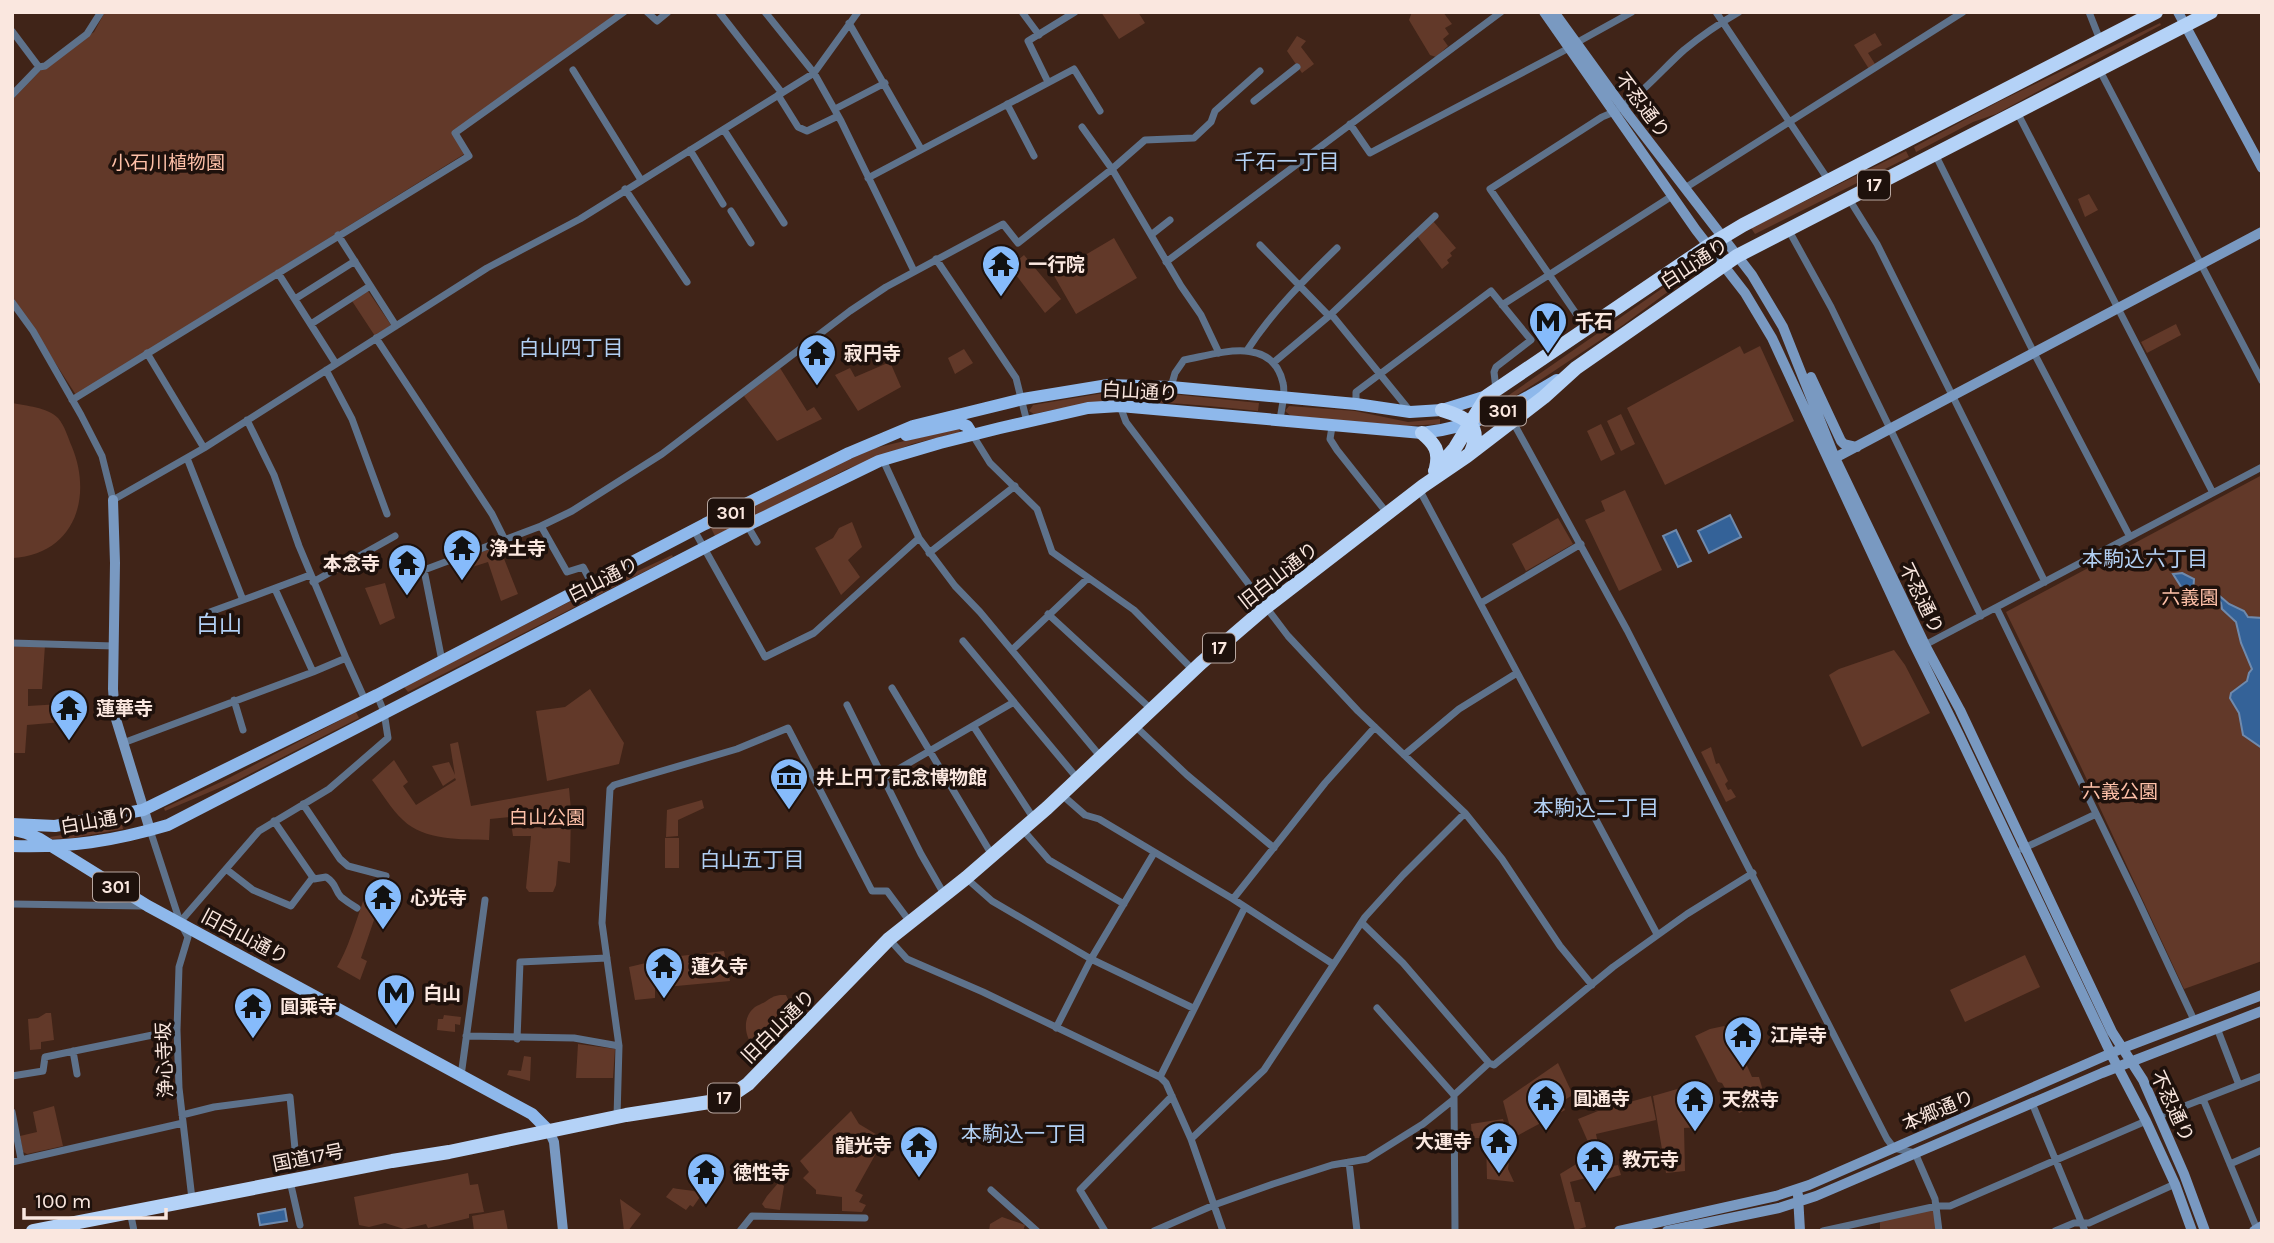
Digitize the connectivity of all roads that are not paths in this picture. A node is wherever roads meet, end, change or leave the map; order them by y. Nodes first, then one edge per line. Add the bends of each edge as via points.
1 (101, 12) edge
2 (624, 12) edge
3 (647, 12) edge
4 (668, 12) edge
5 (719, 12) edge
6 (765, 12) edge
7 (858, 12) edge
8 (1022, 12) edge
9 (1075, 12) edge
10 (1501, 12) edge
11 (1544, 12) edge
12 (1554, 12) edge
13 (1632, 12) edge
14 (1716, 12) edge
15 (1739, 12) edge
16 (1963, 12) edge
17 (2089, 12) edge
18 (2156, 12) edge
19 (2211, 12) edge
20 (2182, 19) edge
21 (1721, 22) junction
22 (849, 23) junction
23 (12, 31) edge
24 (1039, 35) junction
25 (2100, 40) junction
26 (1573, 45) junction
27 (39, 67) junction
28 (1297, 67) dead end
29 (2099, 69) junction
30 (573, 70) dead end
31 (1260, 71) dead end
32 (814, 73) junction
33 (1048, 82) junction
34 (885, 83) junction
35 (780, 94) junction
36 (12, 95) edge
37 (1254, 101) dead end
38 (1007, 104) junction
39 (1618, 109) junction
40 (1100, 111) dead end
41 (836, 112) junction
42 (2016, 112) junction
43 (1791, 122) junction
44 (1350, 124) junction
45 (1082, 127) dead end
46 (724, 130) junction
47 (921, 149) junction
48 (690, 150) junction
49 (1935, 154) junction
50 (1034, 156) dead end
51 (2262, 168) edge
52 (1112, 169) junction
53 (868, 178) junction
54 (641, 180) junction
55 (1829, 181) junction
56 (1685, 188) junction
57 (625, 189) junction
58 (1672, 196) junction
59 (1849, 198) junction
60 (723, 204) dead end
61 (731, 211) dead end
62 (1435, 216) dead end
63 (1170, 220) dead end
64 (784, 223) dead end
65 (1788, 229) junction
66 (2262, 232) edge
67 (338, 235) junction
68 (1151, 235) junction
69 (1722, 237) junction
70 (751, 243) dead end
71 (1260, 245) dead end
72 (1708, 246) junction
73 (1337, 248) dead end
74 (1737, 256) junction
75 (936, 258) junction
76 (355, 261) junction
77 (1166, 262) junction
78 (2200, 264) junction
79 (1723, 265) junction
80 (914, 271) junction
81 (278, 273) junction
82 (1550, 274) junction
83 (687, 282) dead end
84 (1298, 285) junction
85 (370, 286) junction
86 (295, 299) junction
87 (12, 302) edge
88 (1502, 305) junction
89 (2118, 309) junction
90 (1330, 315) junction
91 (310, 324) junction
92 (396, 326) junction
93 (1586, 328) junction
94 (376, 338) junction
95 (1790, 342) junction
96 (1248, 349) junction
97 (147, 353) junction
98 (1219, 353) junction
99 (2034, 353) junction
100 (1273, 363) junction
101 (335, 364) junction
102 (1576, 368) junction
103 (326, 370) junction
104 (1380, 374) junction
105 (2262, 381) edge
106 (1171, 387) junction
107 (1492, 393) junction
108 (1952, 396) junction
109 (1282, 398) junction
110 (1023, 399) junction
111 (72, 400) junction
112 (1356, 404) junction
113 (1120, 406) junction
114 (1442, 410) junction
115 (1410, 412) junction
116 (247, 420) junction
117 (1027, 422) junction
118 (1280, 422) junction
119 (1513, 422) junction
120 (1471, 424) junction
121 (1332, 426) junction
122 (1891, 429) junction
123 (1422, 433) junction
124 (972, 435) junction
125 (887, 436) junction
126 (1857, 447) junction
127 (204, 448) junction
128 (1471, 452) junction
129 (187, 458) junction
130 (883, 460) junction
131 (1832, 460) junction
132 (2262, 467) edge
133 (1436, 470) junction
134 (1015, 486) junction
135 (1421, 487) junction
136 (2213, 493) junction
137 (113, 500) junction
138 (1387, 513) junction
139 (387, 514) dead end
140 (747, 525) junction
141 (541, 526) junction
142 (694, 530) junction
143 (395, 536) dead end
144 (2130, 537) junction
145 (919, 538) junction
146 (505, 540) junction
147 (671, 541) junction
148 (757, 542) dead end
149 (1581, 544) junction
150 (703, 548) junction
151 (929, 553) junction
152 (681, 560) junction
153 (1088, 578) junction
154 (312, 579) junction
155 (2045, 582) junction
156 (592, 583) junction
157 (275, 589) junction
158 (243, 600) junction
159 (1481, 603) junction
160 (1265, 608) junction
161 (1997, 609) junction
162 (210, 612) dead end
163 (1048, 614) junction
164 (1981, 616) junction
165 (963, 641) dead end
166 (12, 643) edge
167 (114, 646) junction
168 (1921, 647) junction
169 (1012, 650) junction
170 (346, 658) junction
171 (442, 661) junction
172 (1193, 670) junction
173 (313, 671) junction
174 (1517, 673) junction
175 (892, 688) dead end
176 (371, 698) junction
177 (234, 699) junction
178 (1014, 702) junction
179 (847, 705) dead end
180 (1151, 709) junction
181 (384, 712) junction
182 (1134, 725) junction
183 (974, 727) junction
184 (1375, 727) junction
185 (243, 730) dead end
186 (123, 743) junction
187 (929, 752) junction
188 (1404, 755) junction
189 (1100, 756) junction
190 (883, 778) junction
191 (1077, 778) junction
192 (1061, 794) junction
193 (303, 804) junction
194 (143, 810) junction
195 (1465, 813) junction
196 (2096, 814) junction
197 (1034, 819) junction
198 (274, 821) junction
199 (12, 824) edge
200 (1023, 829) junction
201 (12, 830) edge
202 (150, 830) junction
203 (12, 846) edge
204 (54, 848) junction
205 (1274, 848) junction
206 (2020, 850) junction
207 (1154, 853) junction
208 (992, 855) junction
209 (226, 869) junction
210 (1753, 873) junction
211 (386, 876) dead end
212 (313, 877) junction
213 (967, 878) junction
214 (944, 894) junction
215 (1233, 899) junction
216 (485, 900) dead end
217 (12, 904) edge
218 (1124, 904) junction
219 (148, 906) junction
220 (1245, 907) junction
221 (358, 908) dead end
222 (180, 922) junction
223 (910, 922) junction
224 (1362, 923) junction
225 (1657, 934) junction
226 (890, 939) junction
227 (607, 958) junction
228 (1091, 959) junction
229 (1333, 964) junction
230 (1592, 985) junction
231 (2262, 995) edge
232 (1193, 1008) junction
233 (1377, 1008) dead end
234 (2262, 1011) edge
235 (2194, 1020) junction
236 (1056, 1028) junction
237 (2217, 1028) junction
238 (177, 1030) junction
239 (466, 1036) junction
240 (517, 1039) junction
241 (620, 1046) junction
242 (2123, 1048) junction
243 (73, 1051) junction
244 (2111, 1053) junction
245 (2133, 1062) junction
246 (1489, 1063) junction
247 (2118, 1067) junction
248 (77, 1074) dead end
249 (12, 1076) edge
250 (461, 1076) junction
251 (2262, 1076) edge
252 (1160, 1077) junction
253 (2239, 1085) junction
254 (1172, 1097) junction
255 (1454, 1098) junction
256 (2203, 1099) junction
257 (2032, 1103) junction
258 (12, 1112) edge
259 (2159, 1116) junction
260 (617, 1117) junction
261 (182, 1119) junction
262 (2146, 1121) junction
263 (549, 1131) junction
264 (1191, 1139) junction
265 (1894, 1148) junction
266 (295, 1149) dead end
267 (2262, 1150) edge
268 (1915, 1153) junction
269 (21, 1159) junction
270 (2056, 1159) junction
271 (12, 1162) edge
272 (1349, 1162) junction
273 (2230, 1164) junction
274 (290, 1180) junction
275 (2175, 1184) junction
276 (1797, 1189) junction
277 (991, 1190) dead end
278 (192, 1199) junction
279 (1799, 1202) junction
280 (1214, 1205) junction
281 (1937, 1206) junction
282 (130, 1212) junction
283 (865, 1218) dead end
284 (300, 1225) dead end
285 (1714, 1226) edge
286 (2084, 1227) edge
287 (2258, 1229) edge
288 (1622, 1230) edge
289 (33, 1231) edge
290 (134, 1231) edge
291 (563, 1231) edge
292 (740, 1231) edge
293 (1037, 1231) edge
294 (1105, 1231) edge
295 (1154, 1231) edge
296 (1223, 1231) edge
297 (1357, 1231) edge
298 (1455, 1231) edge
299 (1667, 1231) edge
300 (1800, 1231) edge
301 (1823, 1231) edge
302 (1939, 1231) edge
303 (2054, 1231) edge
304 (2192, 1231) edge
305 (2206, 1231) edge

1 - 27 street via 87,34
2 - 67 street via 455,134 469,156
3 - 4 street via 657,21
5 - 35 street
6 - 32 street
7 - 22 street
8 - 24 street
9 - 24 street
10 - 44 street
11 - 26 main road, 不忍通り
12 - 26 main road, 不忍通り
13 - 26 street
14 - 21 street
15 - 21 street
16 - 43 street
17 - 25 street
18 - 25 highway, 白山通り / 17
19 - 20 highway, 白山通り / 17
20 - 29 highway, 白山通り / 17
20 - 51 main road
21 - 39 street
21 - 43 street
22 - 32 street
22 - 34 street
23 - 27 street
24 - 33 street via 1028,41
25 - 55 highway, 白山通り / 17
26 - 39 main road, 不忍通り
26 - 44 street via 1370,153
27 - 36 street
28 - 37 street
29 - 42 highway, 白山通り / 17
29 - 78 street
30 - 54 street
31 - 52 street via 1215,111 1211,122 1194,138 1145,140
32 - 35 street
32 - 41 street
33 - 38 street
33 - 40 street via 1074,69
34 - 41 street
34 - 47 street
35 - 41 street via 798,127 807,131
35 - 46 street
38 - 47 street
38 - 50 street
39 - 56 main road, 不忍通り
39 - 58 main road, 不忍通り
39 - 82 street via 1490,189
41 - 53 street
42 - 49 highway, 白山通り / 17
42 - 89 street
43 - 55 street
43 - 56 street
44 - 77 street
45 - 52 street
46 - 48 street
46 - 64 street
47 - 53 street
48 - 54 street
48 - 60 street
49 - 59 highway, 白山通り / 17
49 - 99 street
52 - 68 street
52 - 75 street via 1018,243 1003,224
53 - 80 street
54 - 57 street
55 - 69 highway, 白山通り / 17
56 - 69 main road, 不忍通り
57 - 83 street
57 - 92 street
58 - 72 main road, 不忍通り
58 - 82 street
59 - 65 highway, 白山通り / 17
59 - 108 street via 1877,244
61 - 70 street
62 - 90 street
63 - 68 street
65 - 74 highway, 白山通り / 17
65 - 122 street
66 - 78 main road
67 - 76 street
67 - 81 street
68 - 77 street
69 - 72 highway, 白山通り / 17
69 - 74 main road, 不忍通り
71 - 84 street
72 - 79 main road, 不忍通り
72 - 93 highway, 白山通り / 17
73 - 84 street
74 - 79 highway, 白山通り / 17
74 - 95 main road, 不忍通り via 1766,296
75 - 80 street
75 - 110 street via 1016,378
76 - 85 street
76 - 86 street
77 - 98 street via 1201,315
78 - 89 main road
78 - 105 street
79 - 102 highway, 白山通り / 17
79 - 131 main road, 不忍通り via 1772,338
80 - 141 street via 850,312 632,475
81 - 86 street
81 - 97 street
82 - 88 street
82 - 93 street
84 - 90 street
84 - 96 street
85 - 91 street
85 - 92 street
86 - 91 street
87 - 111 street
88 - 104 street via 1491,291
88 - 107 street via 1531,340 1496,367
89 - 99 main road
89 - 136 street
90 - 100 street
90 - 104 street
91 - 101 street
92 - 94 street
93 - 107 highway, 白山通り / 17
94 - 101 street
94 - 146 street
95 - 126 main road via 1841,441
95 - 131 main road, 不忍通り
96 - 98 street
96 - 100 street
97 - 111 street
97 - 127 street
98 - 106 street via 1180,363
99 - 108 main road
99 - 144 street
100 - 109 street via 1284,384
101 - 103 street
102 - 119 highway, 17
102 - 120 main road, 白山通り / 301 via 1513,406
103 - 116 street
103 - 139 street via 352,419
104 - 112 street via 1356,392
104 - 115 street
106 - 109 main road, 白山通り / 301
106 - 110 main road, 白山通り / 301 via 1108,385
107 - 114 main road, 白山通り / 301
107 - 120 highway, 17
108 - 122 main road
108 - 155 street
109 - 112 main road, 白山通り / 301
109 - 118 street
110 - 117 street
110 - 125 main road, 白山通り / 301
111 - 137 street via 102,456
112 - 115 main road, 白山通り / 301
113 - 117 main road, 白山通り / 301
113 - 118 main road, 白山通り / 301
113 - 160 street via 1126,422
114 - 115 main road, 白山通り / 301
114 - 120 highway
116 - 127 street
116 - 154 street via 274,475
117 - 124 main road, 白山通り / 301
118 - 121 main road, 白山通り / 301
119 - 128 highway, 17
119 - 149 street
120 - 123 main road, 白山通り / 301
120 - 128 highway, 17 via 1475,442
120 - 133 highway, 17
121 - 123 main road, 白山通り / 301
121 - 138 street via 1331,439 1337,450
122 - 126 main road
122 - 164 street
123 - 133 highway via 1439,455
124 - 125 main road via 960,423
124 - 130 main road, 白山通り / 301
124 - 134 street via 990,463
125 - 142 main road, 白山通り / 301
126 - 131 main road
127 - 129 street
128 - 135 highway, 17
129 - 137 street
129 - 158 street
130 - 140 main road, 白山通り / 301
130 - 145 street
131 - 168 main road, 不忍通り
132 - 136 street
133 - 135 highway, 17
134 - 151 street
134 - 153 street via 1037,509 1052,552
135 - 138 highway, 旧白山通り / 17
135 - 159 street
136 - 144 street
137 - 167 main road
138 - 160 highway, 旧白山通り / 17
140 - 148 street
140 - 150 main road, 白山通り / 301
141 - 146 street
141 - 156 street via 567,572 583,567
142 - 147 main road, 白山通り / 301
142 - 150 street
143 - 154 street
144 - 155 street
145 - 150 street via 814,633 765,657
145 - 151 street
146 - 171 street via 424,570
147 - 152 main road
147 - 156 main road, 白山通り / 301
149 - 159 street
149 - 210 street
150 - 152 main road, 白山通り / 301
151 - 169 street
152 - 181 main road, 白山通り / 301
153 - 163 street
153 - 172 street via 1134,610
154 - 157 street
154 - 170 street
155 - 161 street
156 - 171 main road, 白山通り / 301
157 - 158 street
157 - 173 street
158 - 162 street
159 - 174 street
160 - 172 highway, 旧白山通り / 17
160 - 184 street
161 - 164 street
161 - 196 street
163 - 169 street
163 - 180 street
164 - 168 street
165 - 178 street
166 - 167 street
167 - 186 main road via 115,716
168 - 206 main road, 不忍通り via 1960,710
169 - 189 street
170 - 173 street
170 - 176 street
171 - 176 main road, 白山通り / 301
172 - 180 highway, 旧白山通り / 17
173 - 177 street
174 - 188 street via 1459,709
174 - 225 street
175 - 187 street
176 - 181 street
176 - 194 main road, 白山通り / 301
177 - 185 street
177 - 186 street
178 - 183 street
178 - 191 street
179 - 190 street
180 - 182 highway, 旧白山通り / 17
181 - 193 street via 388,738 330,789
181 - 202 main road, 白山通り / 301 via 168,825
182 - 189 highway, 旧白山通り / 17
182 - 205 street
183 - 187 street
183 - 197 street
184 - 188 street
184 - 205 street
186 - 194 main road
187 - 190 street
187 - 208 street
188 - 195 street
189 - 191 highway, 旧白山通り / 17
190 - 214 street
191 - 192 highway, 旧白山通り / 17
192 - 197 highway, 旧白山通り / 17
192 - 207 street via 1085,815
193 - 198 street
193 - 211 street via 348,866
194 - 199 main road, 白山通り / 301 via 55,826
194 - 202 main road
195 - 224 street
195 - 230 street
196 - 206 street
196 - 235 street
197 - 200 highway, 旧白山通り / 17
198 - 209 street via 259,831
198 - 212 street
200 - 208 highway, 旧白山通り / 17
200 - 218 street via 1049,860
201 - 204 main road, 301 via 26,832
202 - 204 main road, 白山通り / 301
202 - 222 street, 浄心寺坂
203 - 204 main road, 白山通り / 301
204 - 219 main road, 旧白山通り / 301
205 - 215 street
206 - 242 main road, 不忍通り
206 - 244 main road, 不忍通り
207 - 215 street
207 - 218 street
208 - 213 highway, 旧白山通り / 17
209 - 212 street via 253,890 291,906
209 - 222 street
210 - 225 street
210 - 265 street
212 - 221 street via 329,878 341,896
213 - 214 highway, 旧白山通り / 17
213 - 228 street via 992,901
214 - 223 highway, 旧白山通り / 17
215 - 220 street
216 - 239 street
217 - 219 street
218 - 228 street
219 - 222 main road, 旧白山通り / 301
220 - 229 street
220 - 232 street
222 - 238 street, 浄心寺坂 via 188,937 179,967
222 - 250 main road, 旧白山通り / 301
223 - 226 highway, 旧白山通り / 17
223 - 227 street via 887,891 872,891 788,728 610,789 602,923
224 - 229 street
224 - 246 street
225 - 230 street
226 - 236 street via 907,959
226 - 260 highway, 旧白山通り / 17 via 757,1076 729,1097
227 - 240 street via 520,962
227 - 241 street
228 - 232 street
228 - 236 street
229 - 264 street via 1264,1070
230 - 246 street via 1503,1058
231 - 235 main road, 本郷通り
232 - 252 street
233 - 255 street
234 - 237 main road, 本郷通り
235 - 242 main road, 本郷通り
236 - 252 street
237 - 245 main road, 本郷通り
237 - 253 street
238 - 243 street
238 - 261 street, 浄心寺坂
239 - 240 street
239 - 250 street
240 - 241 street via 574,1038
241 - 260 street
242 - 244 main road, 本郷通り
242 - 245 main road, 不忍通り
243 - 248 street
243 - 249 street via 45,1057 43,1072
244 - 247 main road, 不忍通り
244 - 265 main road, 本郷通り
245 - 247 main road, 本郷通り
245 - 259 main road, 不忍通り
246 - 255 street
247 - 257 main road, 本郷通り
247 - 262 main road, 不忍通り
250 - 263 main road, 旧白山通り / 301 via 532,1114
251 - 253 street
252 - 254 street
253 - 256 street
254 - 264 street
254 - 294 street via 1080,1190
255 - 272 street via 1393,1143
255 - 298 street
256 - 259 street
256 - 273 street
257 - 268 main road, 本郷通り
257 - 270 street
258 - 269 street
259 - 305 main road, 不忍通り
260 - 263 highway, 旧白山通り / 17
261 - 266 street via 214,1107 290,1097
261 - 269 street
261 - 278 street, 浄心寺坂
262 - 270 street
262 - 275 main road, 不忍通り
263 - 274 highway, 国道17号 / 17
263 - 291 main road
264 - 280 street
265 - 268 street
265 - 276 main road, 本郷通り
267 - 273 street
268 - 279 main road, 本郷通り
268 - 281 street
269 - 271 street
270 - 281 street via 1950,1206
270 - 286 street
272 - 280 street
272 - 297 street
273 - 287 street
274 - 278 highway, 国道17号 / 17
274 - 284 street
275 - 286 street
275 - 304 main road, 不忍通り
276 - 279 main road
276 - 288 main road, 本郷通り
277 - 293 street
278 - 282 highway, 国道17号 / 17
279 - 285 main road, 本郷通り
279 - 300 main road
280 - 295 street
280 - 296 street
281 - 301 street
281 - 302 street
282 - 289 highway, 国道17号 / 17
282 - 290 street
283 - 292 street via 752,1216
285 - 299 main road, 本郷通り
286 - 303 street via 2074,1223

